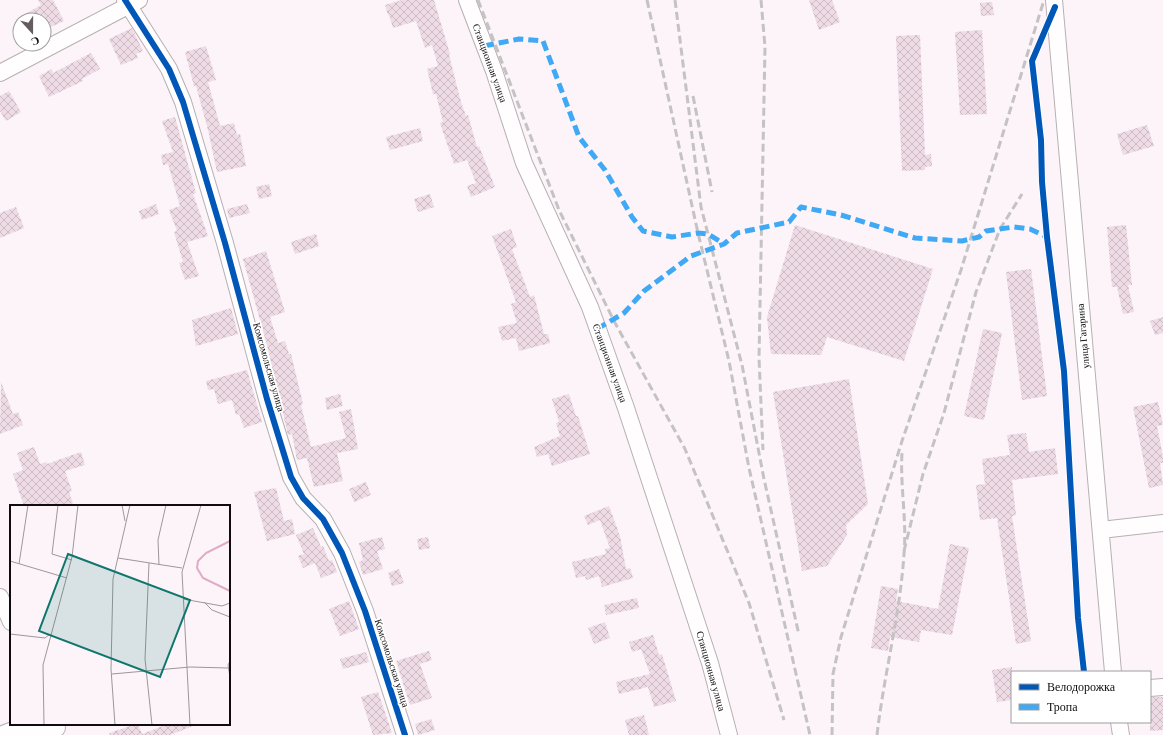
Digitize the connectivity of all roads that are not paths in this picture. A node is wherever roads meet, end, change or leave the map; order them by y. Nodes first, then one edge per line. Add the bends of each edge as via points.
1 (467, 0) edge
2 (131, 2) edge
3 (1056, 2) edge
4 (0, 73) edge
5 (1163, 523) edge
6 (1101, 530) junction
7 (0, 597) edge
8 (10, 620) edge
9 (1113, 671) edge
10 (1163, 687) edge
11 (1151, 688) edge
12 (1119, 723) edge
13 (57, 729) edge
14 (0, 735) edge
15 (405, 735) edge
16 (729, 735) edge
17 (1121, 735) edge

1 - 16 street, Станционная улица via 494,71 524,163 590,307 710,664
2 - 4 street
2 - 15 street, Комсомольская улица via 169,69 182,102 291,477 303,498 323,519 342,553 365,611
3 - 6 street, улица Гагарина
5 - 6 street
6 - 9 street, улица Гагарина
7 - 8 street
10 - 11 street
12 - 17 street
13 - 14 street via 13,730

